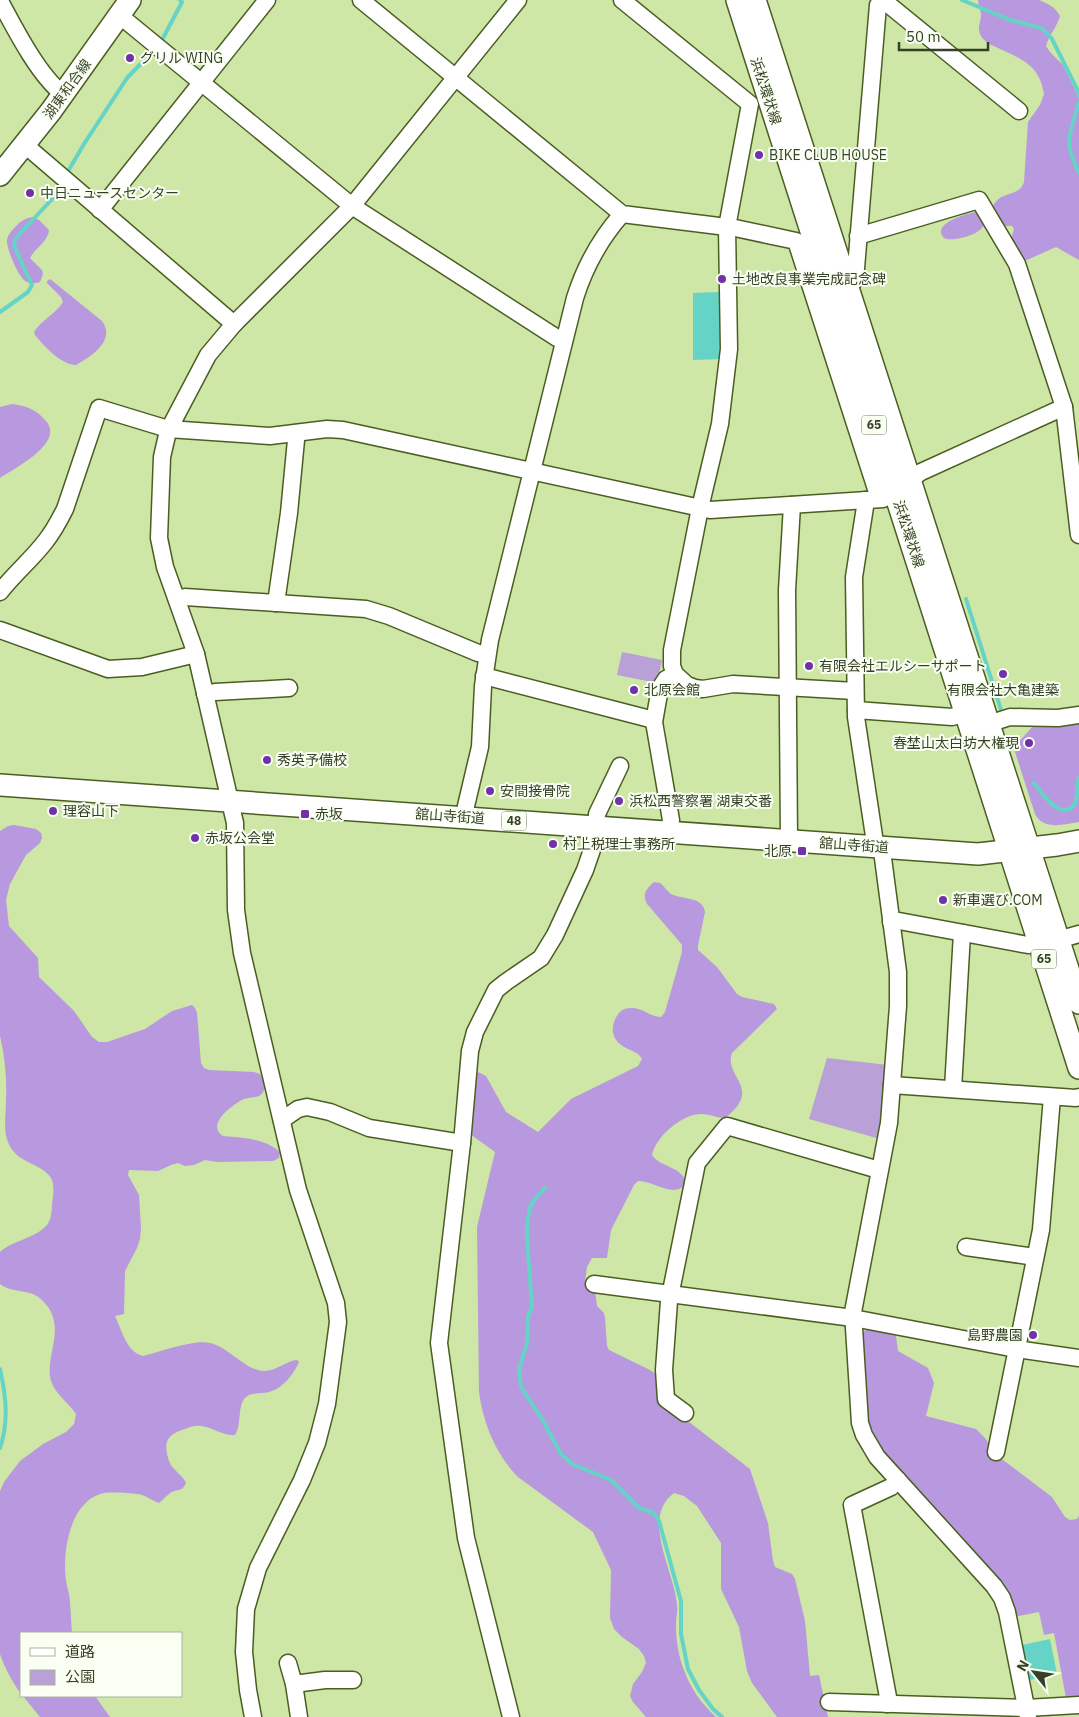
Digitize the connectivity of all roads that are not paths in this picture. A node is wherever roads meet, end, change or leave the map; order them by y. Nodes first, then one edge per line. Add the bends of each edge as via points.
1 (267, 0) edge
2 (361, 0) edge
3 (518, 0) edge
4 (622, 0) edge
5 (737, 0) edge
6 (755, 0) edge
7 (882, 0) edge
8 (0, 1) edge
9 (124, 8) edge
10 (456, 77) junction
11 (202, 82) junction
12 (63, 94) junction
13 (1018, 112) dead end
14 (25, 145) junction
15 (0, 175) edge
16 (352, 206) junction
17 (100, 210) junction
18 (622, 214) junction
19 (727, 227) junction
20 (858, 236) junction
21 (830, 288) junction
22 (234, 324) junction
23 (564, 340) junction
24 (1064, 407) junction
25 (168, 429) junction
26 (296, 433) junction
27 (532, 471) junction
28 (886, 492) junction
29 (792, 504) junction
30 (700, 508) junction
31 (1079, 535) edge
32 (0, 592) edge
33 (177, 600) junction
34 (276, 603) junction
35 (0, 630) edge
36 (952, 640) junction
37 (196, 654) junction
38 (487, 654) junction
39 (675, 674) junction
40 (484, 676) junction
41 (787, 687) junction
42 (289, 688) dead end
43 (855, 691) junction
44 (205, 694) junction
45 (856, 710) junction
46 (965, 713) junction
47 (1079, 715) edge
48 (654, 720) junction
49 (988, 724) junction
50 (620, 766) dead end
51 (0, 785) edge
52 (230, 801) junction
53 (465, 818) junction
54 (596, 827) junction
55 (669, 832) junction
56 (789, 840) junction
57 (1079, 841) edge
58 (878, 847) junction
59 (1018, 849) junction
60 (891, 922) junction
61 (962, 933) junction
62 (1079, 934) edge
63 (1048, 940) junction
64 (1079, 1003) edge
65 (1079, 1068) edge
66 (892, 1085) junction
67 (953, 1089) junction
68 (1052, 1097) junction
69 (1079, 1097) edge
70 (282, 1120) junction
71 (462, 1143) junction
72 (879, 1170) junction
73 (966, 1247) dead end
74 (1035, 1257) junction
75 (594, 1284) dead end
76 (671, 1294) junction
77 (853, 1318) junction
78 (1016, 1349) junction
79 (1079, 1358) edge
80 (685, 1413) dead end
81 (996, 1452) dead end
82 (898, 1480) junction
83 (288, 1663) dead end
84 (353, 1680) dead end
85 (294, 1684) junction
86 (829, 1702) dead end
87 (888, 1704) junction
88 (1079, 1705) edge
89 (1027, 1713) edge
90 (253, 1717) edge
91 (298, 1717) edge
92 (511, 1717) edge

1 - 11 street
2 - 10 street
3 - 10 street
4 - 19 street via 750,104
5 - 21 main road, 浜松環状線 / 65
6 - 21 main road, 浜松環状線 / 65
7 - 13 street
7 - 20 street via 878,5
8 - 12 street via 25,46 55,88
9 - 11 street
9 - 12 main road, 湖東和合線
10 - 16 street
10 - 18 street
11 - 16 street
11 - 17 street
12 - 14 main road, 湖東和合線
14 - 15 main road, 湖東和合線
14 - 17 street
16 - 22 street
16 - 23 street
17 - 22 street
18 - 19 street
18 - 23 street via 588,261
19 - 21 street via 796,241
19 - 30 street via 729,349 720,424
20 - 21 street via 855,280
20 - 24 street via 979,200 1017,264
21 - 28 main road, 浜松環状線 / 65
22 - 25 street via 205,361
23 - 27 street
24 - 28 street via 921,472
24 - 31 street
25 - 26 street via 262,436
25 - 32 street via 100,408 59,521 44,543
25 - 33 street via 162,457 159,538 162,558
26 - 27 street via 343,430
26 - 34 street
27 - 30 street
27 - 38 street
28 - 29 street
28 - 36 main road, 浜松環状線 / 65
28 - 43 street via 865,507 854,568
29 - 30 street
29 - 41 street via 787,590
30 - 39 street via 672,650
33 - 34 street via 184,597
33 - 37 street
34 - 38 street via 378,612
35 - 37 street via 108,669 142,667
36 - 46 main road, 浜松環状線 / 65
36 - 49 main road, 浜松環状線 / 65
37 - 44 street
38 - 40 street
39 - 41 street via 687,685 703,689 728,684
39 - 48 street via 660,688
40 - 48 street
40 - 53 street via 480,748
41 - 43 street
41 - 56 street
42 - 44 street
43 - 45 street
44 - 52 street
45 - 46 street via 952,717
45 - 58 street via 857,734
46 - 59 main road, 浜松環状線 / 65
47 - 49 street via 1010,717
48 - 55 street via 670,820
49 - 59 main road, 浜松環状線 / 65
50 - 54 street via 597,814
51 - 52 main road, 舘山寺街道 / 48
52 - 53 main road, 舘山寺街道 / 48
52 - 70 street via 235,823 239,939
53 - 54 main road, 舘山寺街道 / 48
54 - 55 main road, 舘山寺街道 / 48
54 - 71 street via 595,842 582,877 549,947 536,963 496,990 475,1032 470,1051
55 - 56 main road, 舘山寺街道 / 48
56 - 58 main road, 舘山寺街道 / 48
57 - 59 main road, 舘山寺街道 / 48
58 - 59 main road, 舘山寺街道 / 48 via 978,854
58 - 60 street via 883,858
59 - 63 main road, 浜松環状線 / 65
60 - 61 street
60 - 66 street via 899,988
61 - 63 street via 1028,945
61 - 67 street
62 - 63 street
63 - 64 main road, 浜松環状線 / 65
63 - 65 main road, 浜松環状線 / 65
66 - 67 street
66 - 72 street via 890,1123
67 - 68 street
68 - 69 street
68 - 74 street via 1041,1230
70 - 71 street via 307,1107 375,1129
70 - 90 street via 302,1205 336,1303 338,1322 327,1404 317,1443 258,1568 247,1602 244,1645
71 - 92 street via 439,1353 466,1538
72 - 76 street via 727,1126 697,1162
72 - 77 street
73 - 74 street
74 - 78 street
75 - 76 street
76 - 77 street
76 - 80 street via 664,1370 666,1399
77 - 78 street
77 - 82 street via 860,1423 869,1447
78 - 79 street
78 - 81 street
82 - 87 street via 891,1487 852,1506
82 - 89 street via 1002,1598
83 - 85 street
84 - 85 street
85 - 91 street
86 - 87 street
87 - 89 street
88 - 89 street

